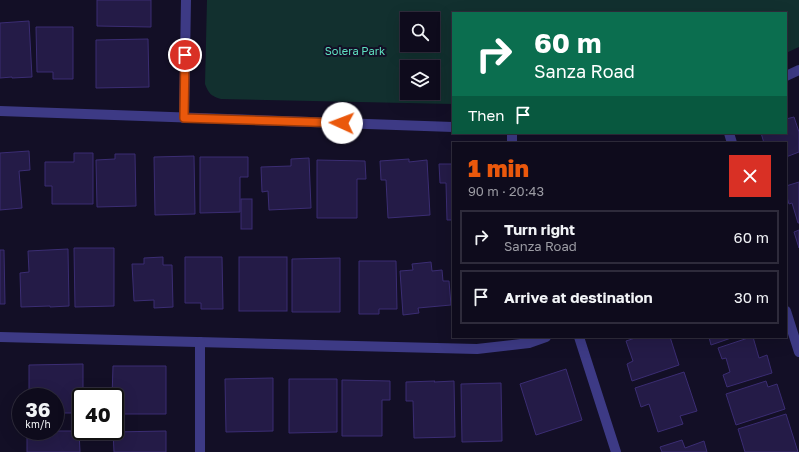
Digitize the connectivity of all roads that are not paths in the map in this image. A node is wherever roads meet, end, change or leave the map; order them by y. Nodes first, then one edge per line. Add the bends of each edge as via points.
1 (186, 0) edge
2 (799, 70) edge
3 (787, 76) edge
4 (0, 111) edge
5 (184, 118) junction
6 (452, 126) edge
7 (787, 314) edge
8 (0, 337) edge
9 (543, 338) edge
10 (579, 338) edge
11 (200, 342) junction
12 (799, 352) edge
13 (200, 452) edge
14 (616, 452) edge

1 - 5 street
2 - 3 street
4 - 5 street
5 - 6 street
7 - 12 street
8 - 11 street
9 - 11 street via 529,343 477,349
10 - 14 street
11 - 13 street

